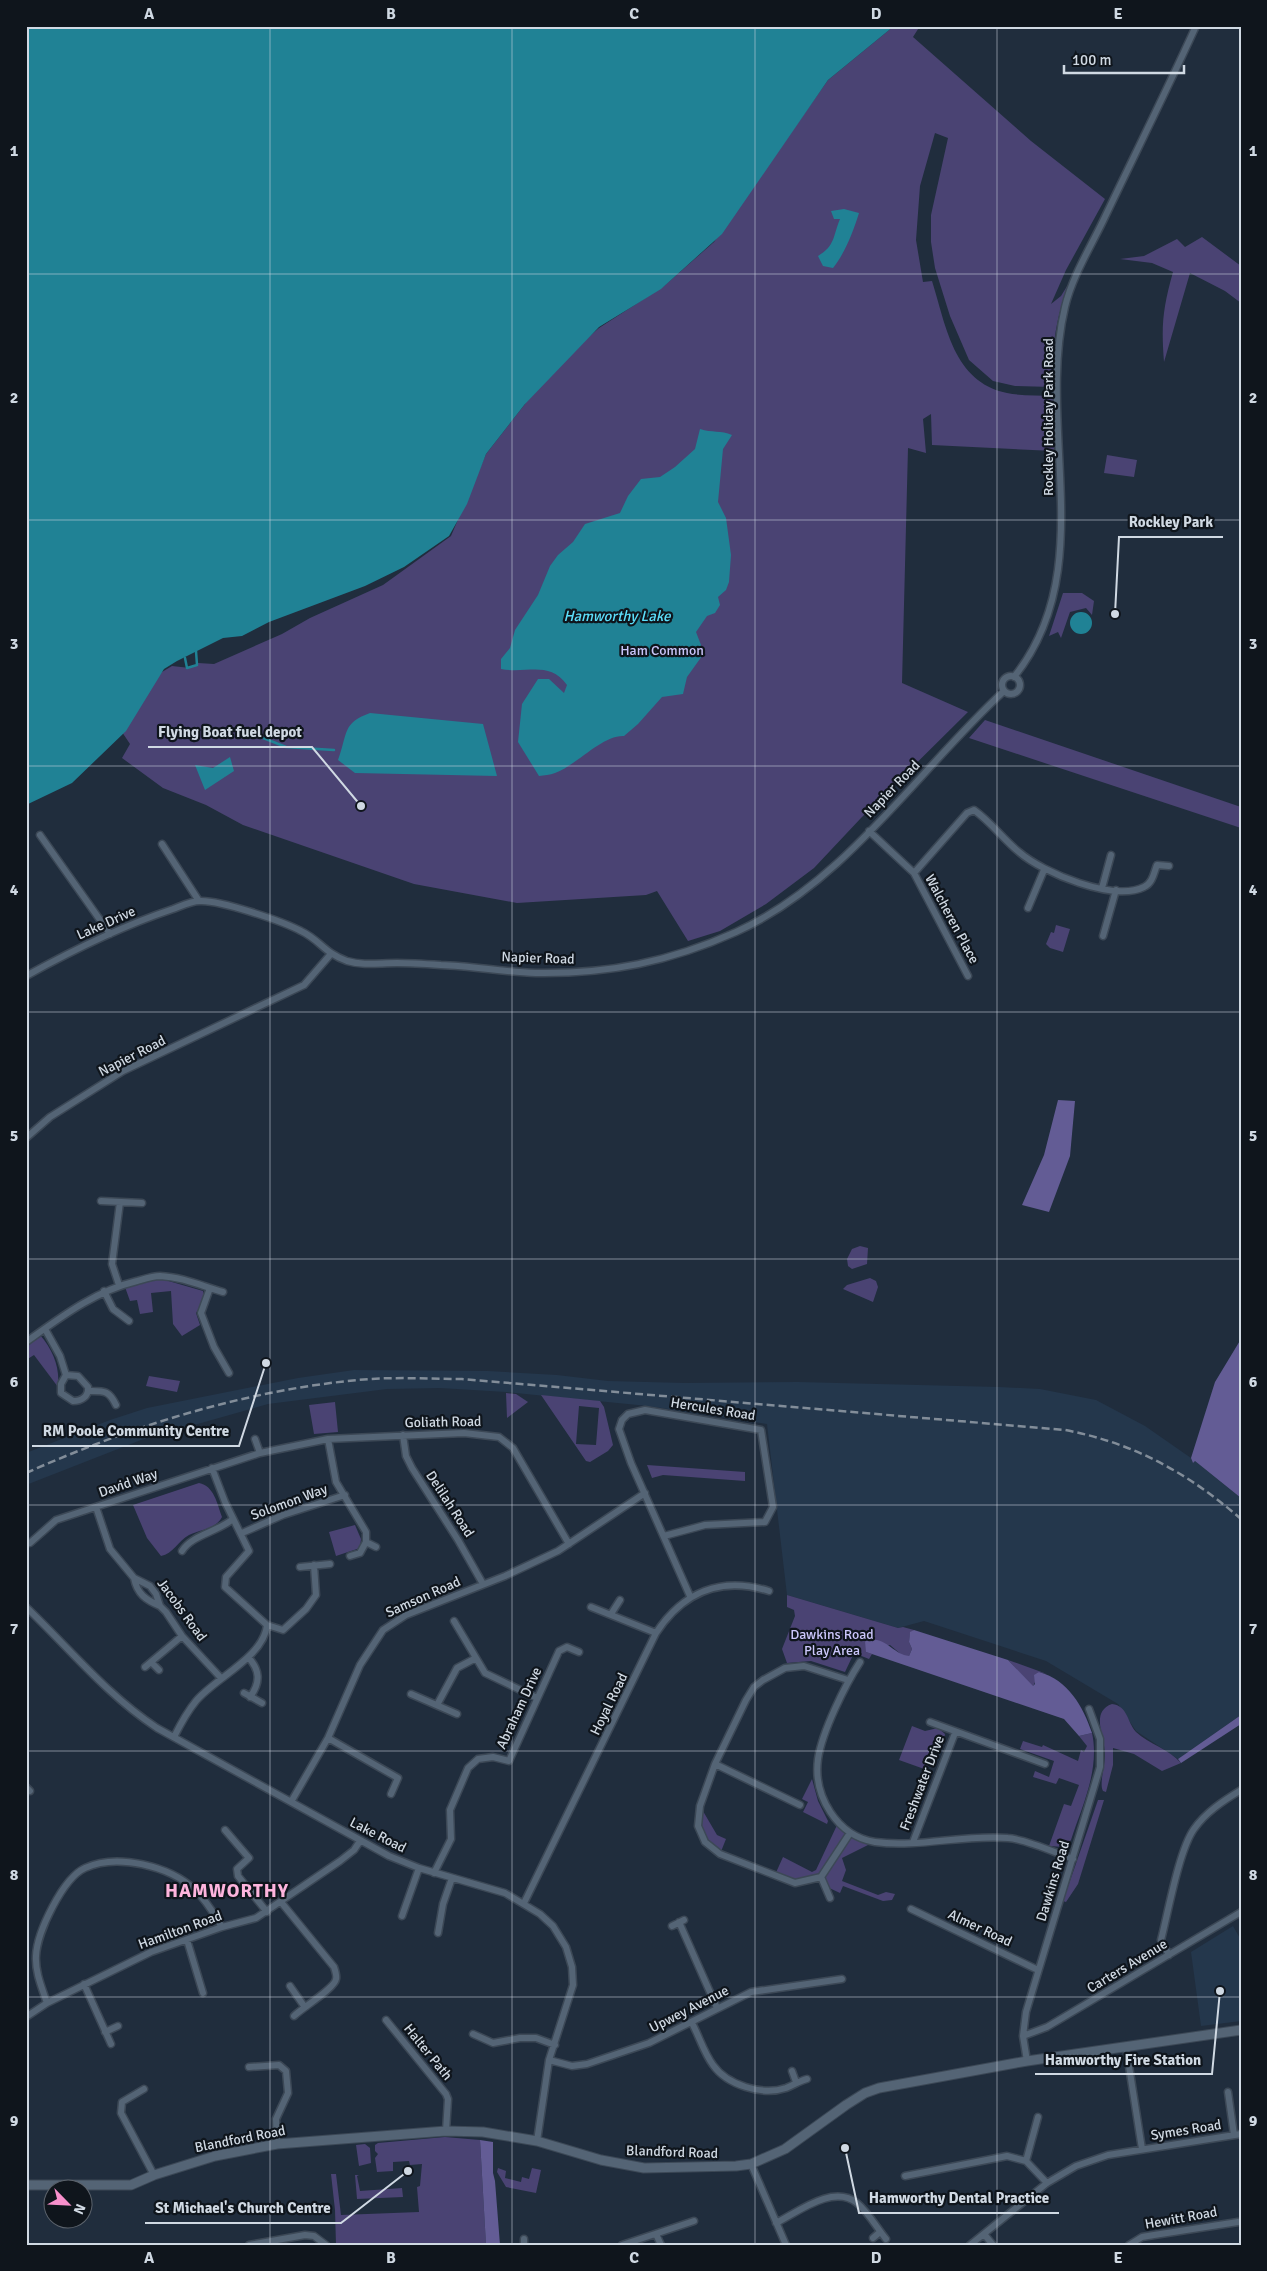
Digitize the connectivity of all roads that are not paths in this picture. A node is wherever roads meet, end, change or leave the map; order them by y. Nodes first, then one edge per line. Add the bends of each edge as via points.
1 (1196, 26) edge
2 (1014, 677) junction
3 (1004, 691) junction
4 (869, 831) junction
5 (40, 835) dead end
6 (162, 844) dead end
7 (1111, 855) dead end
8 (1169, 866) dead end
9 (1044, 870) junction
10 (914, 873) junction
11 (1102, 888) junction
12 (1116, 890) junction
13 (200, 901) junction
14 (1028, 908) dead end
15 (110, 934) junction
16 (1103, 936) dead end
17 (330, 955) junction
18 (26, 976) edge
19 (968, 976) dead end
20 (26, 1138) edge
21 (101, 1201) dead end
22 (120, 1202) junction
23 (142, 1203) dead end
24 (119, 1285) junction
25 (210, 1288) junction
26 (104, 1291) junction
27 (223, 1292) dead end
28 (128, 1321) dead end
29 (45, 1329) junction
30 (26, 1342) edge
31 (229, 1373) dead end
32 (66, 1375) junction
33 (89, 1391) junction
34 (116, 1405) dead end
35 (404, 1435) junction
36 (255, 1439) dead end
37 (328, 1439) junction
38 (260, 1453) junction
39 (242, 1460) joint
40 (212, 1468) junction
41 (645, 1493) junction
42 (345, 1495) junction
43 (96, 1507) junction
44 (233, 1519) junction
45 (242, 1533) junction
46 (664, 1536) junction
47 (366, 1542) junction
48 (30, 1543) dead end
49 (569, 1544) junction
50 (376, 1547) dead end
51 (182, 1550) dead end
52 (350, 1556) dead end
53 (314, 1564) junction
54 (330, 1564) dead end
55 (300, 1567) dead end
56 (134, 1578) junction
57 (483, 1584) junction
58 (769, 1591) dead end
59 (690, 1596) junction
60 (620, 1600) dead end
61 (160, 1606) junction
62 (26, 1607) edge
63 (592, 1607) dead end
64 (611, 1614) junction
65 (454, 1621) dead end
66 (267, 1625) junction
67 (656, 1633) junction
68 (182, 1636) junction
69 (579, 1652) dead end
70 (248, 1657) junction
71 (476, 1658) junction
72 (151, 1662) junction
73 (860, 1662) dead end
74 (145, 1667) dead end
75 (160, 1670) dead end
76 (220, 1678) junction
77 (848, 1680) junction
78 (411, 1694) dead end
79 (538, 1698) junction
80 (262, 1703) dead end
81 (437, 1704) junction
82 (1089, 1709) dead end
83 (457, 1714) dead end
84 (930, 1722) dead end
85 (955, 1733) junction
86 (174, 1737) junction
87 (328, 1738) junction
88 (715, 1764) junction
89 (1045, 1764) dead end
90 (1241, 1790) edge
91 (391, 1794) dead end
92 (291, 1802) junction
93 (800, 1805) dead end
94 (225, 1830) dead end
95 (850, 1833) junction
96 (360, 1841) junction
97 (913, 1842) junction
98 (1073, 1859) junction
99 (419, 1868) junction
100 (434, 1873) junction
101 (821, 1877) junction
102 (452, 1878) junction
103 (830, 1898) dead end
104 (281, 1902) junction
105 (524, 1903) junction
106 (911, 1910) dead end
107 (267, 1912) junction
108 (1241, 1912) edge
109 (402, 1916) dead end
110 (678, 1923) dead end
111 (222, 1927) junction
112 (438, 1933) dead end
113 (187, 1940) junction
114 (1170, 1955) junction
115 (1038, 1970) junction
116 (842, 1980) dead end
117 (84, 1984) junction
118 (290, 1986) dead end
119 (203, 1993) dead end
120 (47, 2004) junction
121 (304, 2006) junction
122 (717, 2008) junction
123 (294, 2016) dead end
124 (26, 2017) edge
125 (386, 2020) dead end
126 (692, 2023) junction
127 (118, 2026) dead end
128 (1241, 2030) edge
129 (105, 2032) junction
130 (473, 2034) dead end
131 (1023, 2036) junction
132 (110, 2044) dead end
133 (555, 2045) junction
134 (1126, 2047) junction
135 (549, 2060) junction
136 (1027, 2061) junction
137 (248, 2066) dead end
138 (792, 2071) dead end
139 (808, 2079) dead end
140 (796, 2082) junction
141 (144, 2088) dead end
142 (1228, 2092) dead end
143 (1038, 2117) dead end
144 (446, 2131) junction
145 (1238, 2135) edge
146 (537, 2141) junction
147 (276, 2144) junction
148 (1142, 2149) junction
149 (1026, 2161) junction
150 (751, 2164) junction
151 (154, 2175) junction
152 (904, 2176) dead end
153 (1047, 2183) junction
154 (26, 2186) edge
155 (694, 2220) dead end
156 (1238, 2222) dead end
157 (776, 2223) junction
158 (880, 2232) junction
159 (656, 2234) junction
160 (984, 2234) junction
161 (873, 2238) dead end
162 (886, 2239) dead end
163 (249, 2245) edge
164 (326, 2245) edge
165 (622, 2245) edge
166 (661, 2245) edge
167 (786, 2245) edge
168 (970, 2245) edge
169 (993, 2245) edge
170 (1129, 2245) edge

1 - 2 street, Rockley Holiday Park Road via 1066,304 1058,338 1062,532 1057,587 1030,657
2 - 3 street via 1004,680
2 - 3 street via 1019,684 1018,690 1011,694
3 - 4 street, Napier Road via 971,721
4 - 10 street, Walcheren Place
4 - 17 street, Napier Road via 822,878 767,914 737,931 659,961 596,972 534,973 397,963 362,965
5 - 15 street
6 - 13 street
7 - 11 street
8 - 12 street, Walcheren Place via 1157,864 1150,883 1144,888
9 - 10 street, Walcheren Place via 1019,853 974,810 967,813
9 - 11 street, Walcheren Place
9 - 14 street
10 - 19 street, Walcheren Place
11 - 12 street, Walcheren Place
12 - 16 street
13 - 15 street, Lake Drive via 157,914
13 - 17 street, Lake Drive via 241,909 291,926 304,932
15 - 18 street, Lake Drive
17 - 20 street, Napier Road via 304,985 123,1071 50,1117
21 - 22 street
22 - 23 street
22 - 24 street via 112,1264
24 - 25 street via 158,1276 185,1279
24 - 26 street
25 - 27 street
25 - 31 street via 201,1313 214,1347
26 - 28 street via 114,1309
26 - 29 street
29 - 30 street
29 - 32 street
32 - 33 street via 80,1377
32 - 33 street via 61,1389 67,1398 79,1401
33 - 34 street via 106,1391
35 - 37 street, Goliath Road
35 - 49 street, Goliath Road via 481,1434 506,1441
35 - 57 street, Delilah Road via 406,1456 412,1468
36 - 38 street
37 - 38 street, Goliath Road
37 - 42 street via 336,1482
38 - 39 street, Goliath Road
39 - 40 street, David Way
40 - 43 street, David Way
40 - 44 street
41 - 46 street, Hercules Road
41 - 46 street, Hercules Road via 619,1429 628,1414 645,1410 762,1430 773,1507 765,1522 705,1526
41 - 49 street, Samson Road
42 - 45 street, Solomon Way via 283,1515
42 - 47 street via 366,1532
43 - 48 street, David Way via 56,1520
43 - 56 street, Jacobs Road via 106,1542
44 - 45 street
44 - 51 street via 210,1534 190,1541
45 - 66 street via 249,1553 226,1576 225,1587
46 - 59 street, Hercules Road
47 - 50 street
47 - 52 street via 360,1553
49 - 57 street, Samson Road
53 - 54 street
53 - 55 street
53 - 66 street via 316,1595 309,1605 283,1630
56 - 61 street, Jacobs Road via 150,1586
56 - 61 street via 138,1591 146,1600
57 - 87 street, Samson Road via 406,1615 383,1630 360,1665
58 - 59 street, Hoyal Road via 734,1584
59 - 67 street, Hoyal Road via 666,1618
60 - 64 street
61 - 68 street, Jacobs Road
62 - 86 street, Lake Road via 107,1688 140,1716
63 - 64 street
64 - 67 street
65 - 71 street
66 - 70 street
67 - 105 street, Hoyal Road
68 - 72 street
68 - 76 street, Jacobs Road
69 - 79 street, Abraham Drive via 567,1647 559,1651
70 - 76 street
70 - 80 street via 257,1667 258,1678 247,1695
71 - 79 street via 485,1673
71 - 81 street via 457,1668
72 - 74 street
72 - 75 street
73 - 77 street, Freshwater Drive
76 - 86 street via 197,1700
77 - 88 street via 804,1666 770,1674 754,1687 746,1700
77 - 95 street, Freshwater Drive via 821,1746 817,1768 820,1788 832,1816
78 - 81 street
79 - 100 street, Abraham Drive via 508,1761 493,1756 478,1759 468,1768 450,1810 451,1839
81 - 83 street
82 - 98 street, Dawkins Road via 1098,1730 1101,1759
84 - 85 street, Freshwater Drive
85 - 89 street, Freshwater Drive
85 - 97 street, Freshwater Drive
86 - 92 street, Lake Road
87 - 91 street via 398,1778
87 - 92 street, Samson Road
88 - 93 street
88 - 101 street via 700,1806 698,1826 705,1842 720,1854 779,1879 795,1883
90 - 114 street via 1222,1802 1192,1831 1161,1940
92 - 96 street, Lake Road
94 - 107 street via 249,1858 237,1869 238,1876
95 - 97 street, Freshwater Drive via 874,1842
95 - 101 street
96 - 99 street, Lake Road
96 - 104 street, Hamilton Road via 340,1861
97 - 98 street, Freshwater Drive via 1009,1838
98 - 115 street, Dawkins Road
99 - 100 street, Lake Road
99 - 109 street
100 - 102 street, Lake Road
101 - 103 street
102 - 105 street, Lake Road via 491,1887
102 - 112 street
104 - 107 street, Hamilton Road
104 - 121 street via 334,1967 336,1979 332,1987
105 - 133 street, Lake Road via 553,1926 566,1947 572,1967 573,1985
106 - 115 street, Almer Road
107 - 111 street, Hamilton Road
108 - 114 street, Carters Avenue
110 - 122 street
111 - 113 street, Hamilton Road
111 - 120 street via 195,1890 168,1873 131,1864 96,1864 82,1869 61,1893 39,1939 36,1955 38,1975
113 - 117 street, Hamilton Road via 150,1952
113 - 119 street
114 - 131 street, Carters Avenue via 1047,2027
115 - 131 street, Dawkins Road
116 - 122 street, Upwey Avenue via 752,1992
117 - 120 street, Hamilton Road
117 - 129 street
118 - 121 street
120 - 124 street, Hamilton Road
121 - 123 street
122 - 126 street, Upwey Avenue
125 - 144 street, Halter Path via 446,2094
126 - 135 street, Upwey Avenue via 649,2043 587,2064 572,2066
126 - 140 street via 713,2065 738,2085 770,2090 787,2088
127 - 129 street
128 - 134 main road, Blandford Road
129 - 132 street
130 - 133 street via 493,2043 536,2038
131 - 136 street, Dawkins Road
133 - 135 street, Lake Road
134 - 136 main road, Blandford Road
134 - 148 street
135 - 146 street, Lake Road
136 - 150 main road, Blandford Road via 865,2093 785,2149
137 - 147 street via 279,2065 286,2071 288,2093 276,2119
138 - 140 street
139 - 140 street
141 - 151 street via 122,2102 121,2113
142 - 145 street, Symes Road
143 - 149 street
144 - 146 main road, Blandford Road via 483,2132
144 - 147 main road, Blandford Road
145 - 148 street, Symes Road
146 - 150 main road, Blandford Road via 601,2160 644,2168 720,2168
147 - 151 main road, Blandford Road via 215,2156
148 - 153 street, Symes Road via 1098,2157
149 - 152 street via 1007,2156
149 - 153 street
150 - 157 street
151 - 154 main road, Blandford Road via 131,2185
153 - 160 street, Symes Road
155 - 159 street
156 - 170 street, Hewitt Road via 1142,2237
157 - 158 street via 827,2198 841,2196 857,2203
157 - 167 street
158 - 161 street
158 - 162 street
159 - 165 street
159 - 166 street
160 - 168 street, Symes Road
160 - 169 street
163 - 164 street via 305,2235 314,2236

